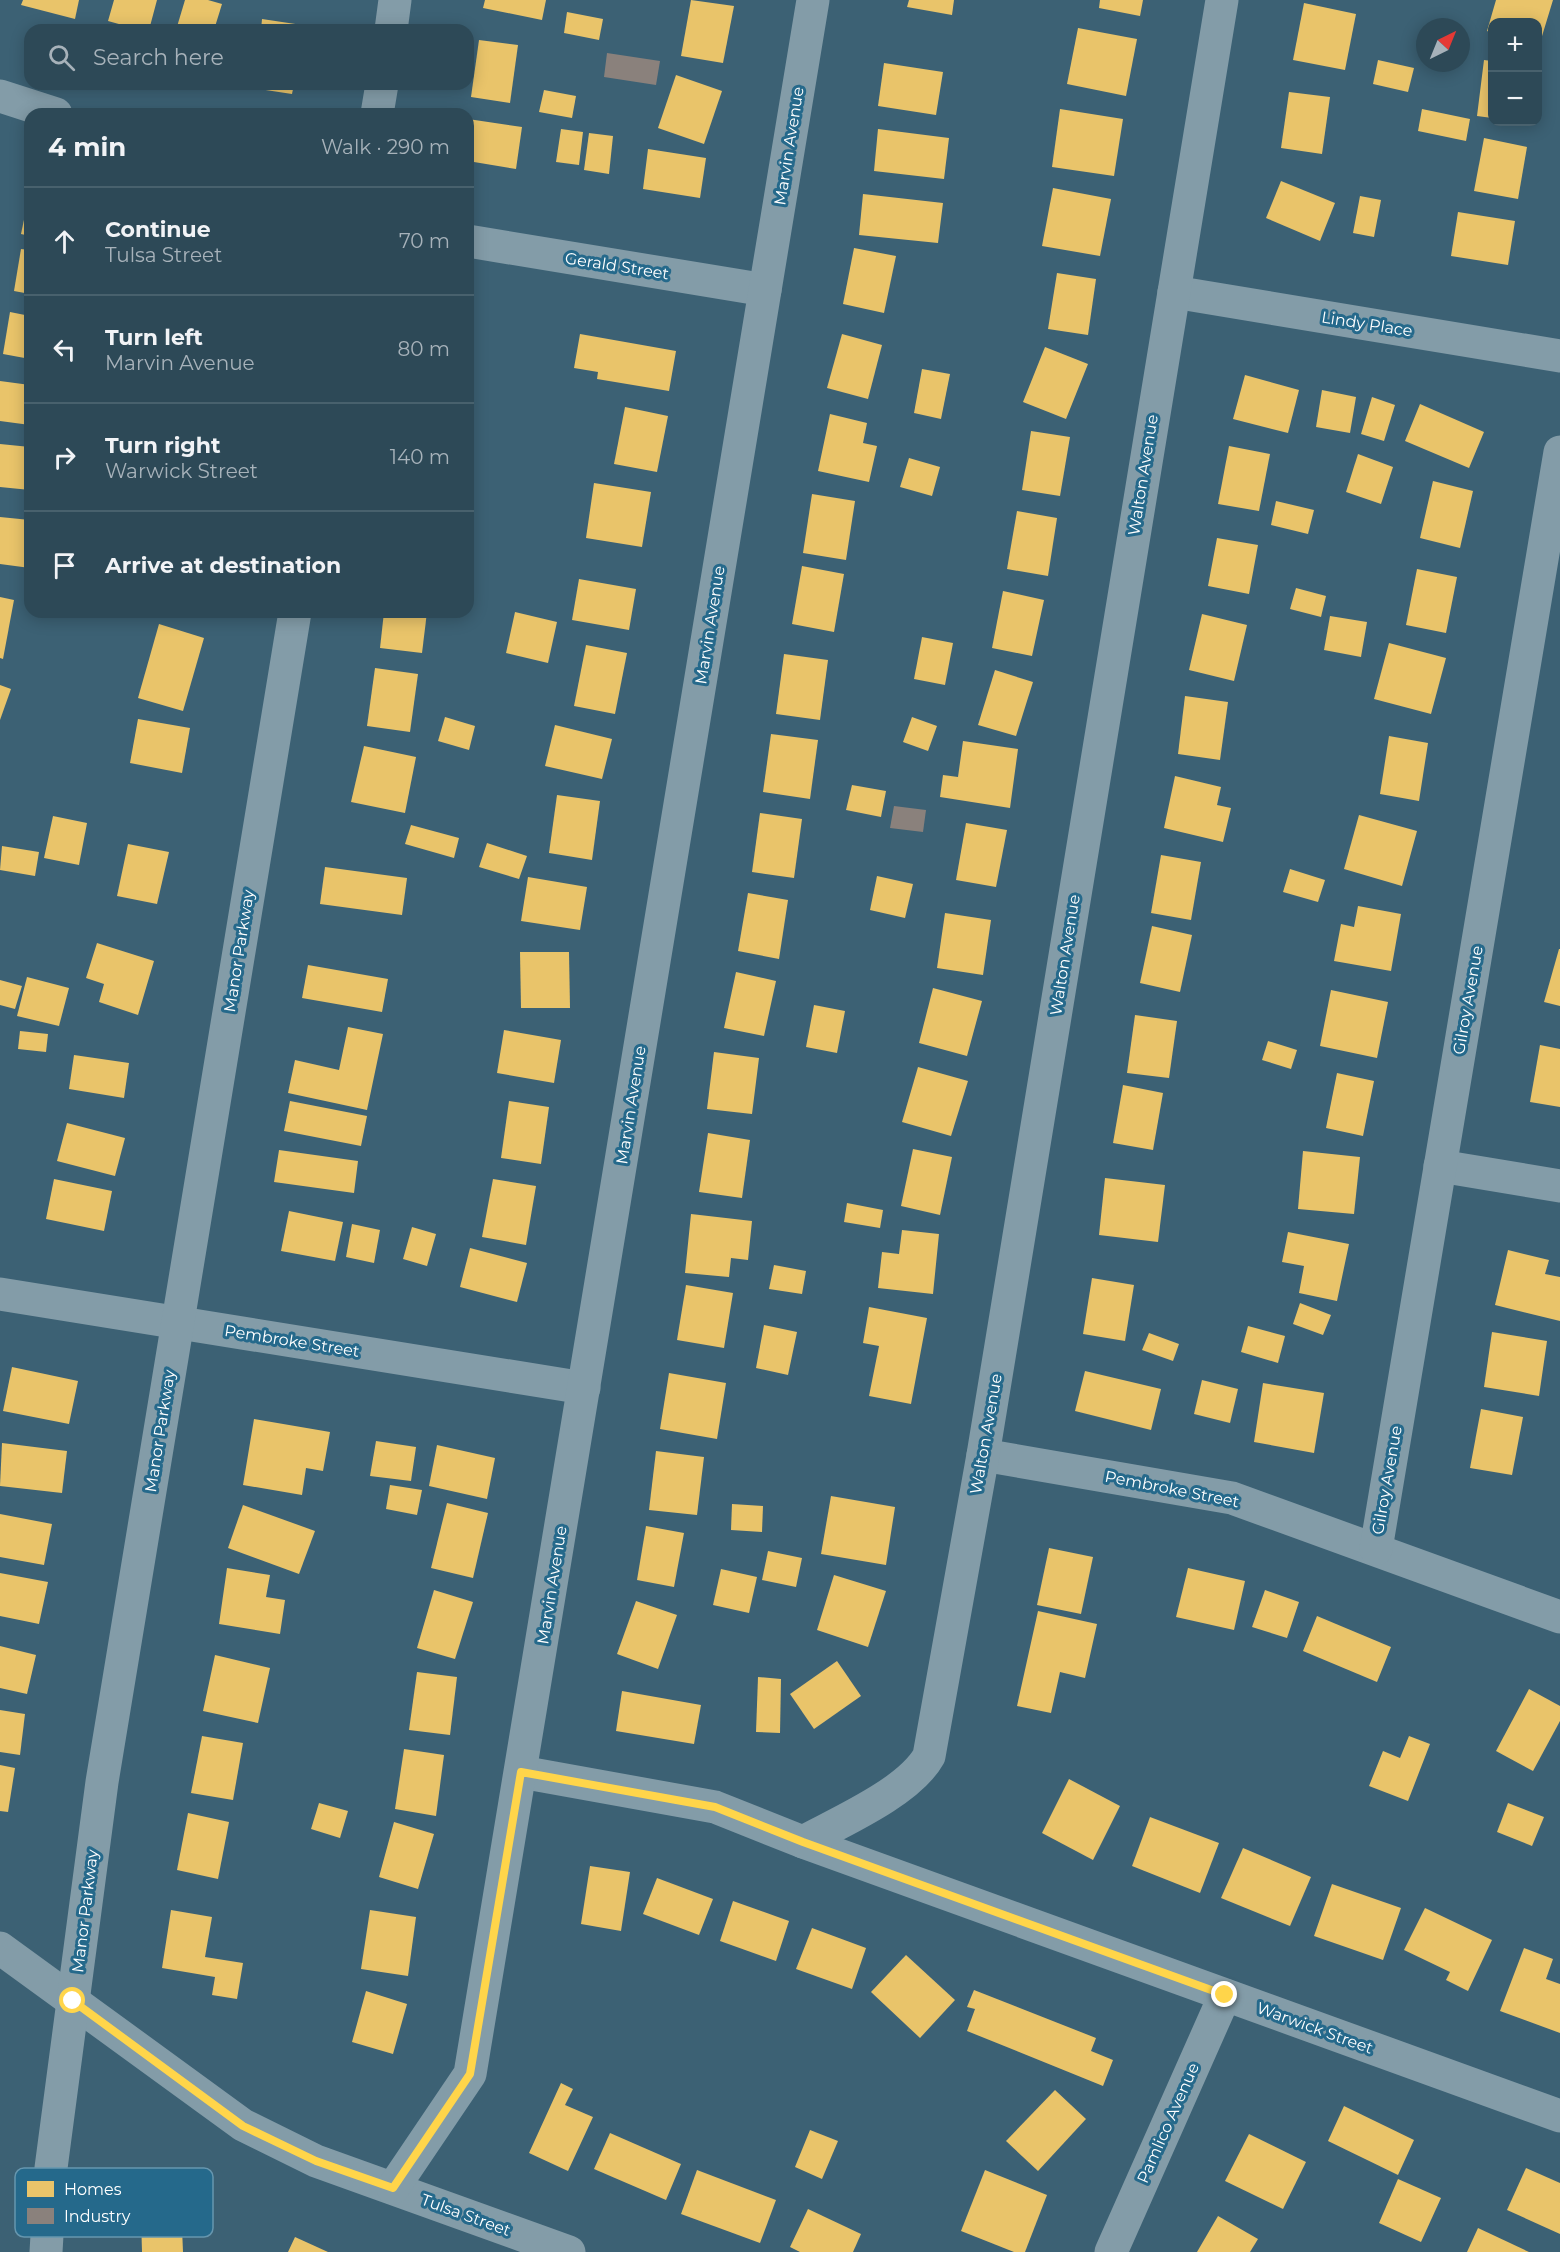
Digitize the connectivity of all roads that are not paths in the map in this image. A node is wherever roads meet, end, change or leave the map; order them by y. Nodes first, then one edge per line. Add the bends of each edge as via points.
1 (395, 0) edge
2 (813, 0) edge
3 (1222, 0) edge
4 (391, 24) edge
5 (381, 90) edge
6 (0, 96) edge
7 (37, 108) edge
8 (378, 108) edge
9 (474, 242) edge
10 (765, 290) junction
11 (1174, 292) junction
12 (1560, 356) edge
13 (1560, 452) edge
14 (294, 618) edge
15 (1440, 1166) junction
16 (1560, 1186) edge
17 (0, 1294) edge
18 (178, 1323) junction
19 (584, 1388) junction
20 (983, 1455) junction
21 (1376, 1549) junction
22 (1560, 1617) edge
23 (521, 1772) junction
24 (803, 1842) junction
25 (0, 1948) edge
26 (1225, 1995) junction
27 (73, 2001) junction
28 (1560, 2116) edge
29 (51, 2168) edge
30 (393, 2188) junction
31 (47, 2237) edge
32 (46, 2252) edge
33 (569, 2252) edge
34 (1111, 2252) edge

1 - 4 street
2 - 10 street, Marvin Avenue
3 - 11 street, Walton Avenue
5 - 8 street
6 - 7 street
9 - 10 street, Gerald Street
10 - 19 street, Marvin Avenue
11 - 12 street, Lindy Place
11 - 20 street, Walton Avenue
13 - 15 street, Gilroy Avenue
14 - 18 street, Manor Parkway
15 - 16 street
15 - 21 street, Gilroy Avenue
17 - 18 street, Pembroke Street
18 - 19 street, Pembroke Street
18 - 27 street, Manor Parkway via 102,1782
19 - 23 street, Marvin Avenue
20 - 21 street, Pembroke Street via 1232,1498
20 - 24 street, Walton Avenue via 930,1756 900,1788
21 - 22 street, Pembroke Street
23 - 24 street, Warwick Street via 715,1807
23 - 30 street, Marvin Avenue via 470,2074
24 - 26 street, Warwick Street
25 - 27 street, Tulsa Street
26 - 28 street, Warwick Street
26 - 34 street, Pamlico Avenue
27 - 29 street, Manor Parkway
27 - 30 street, Tulsa Street via 243,2126 316,2161
30 - 33 street, Tulsa Street
31 - 32 street, Manor Parkway

